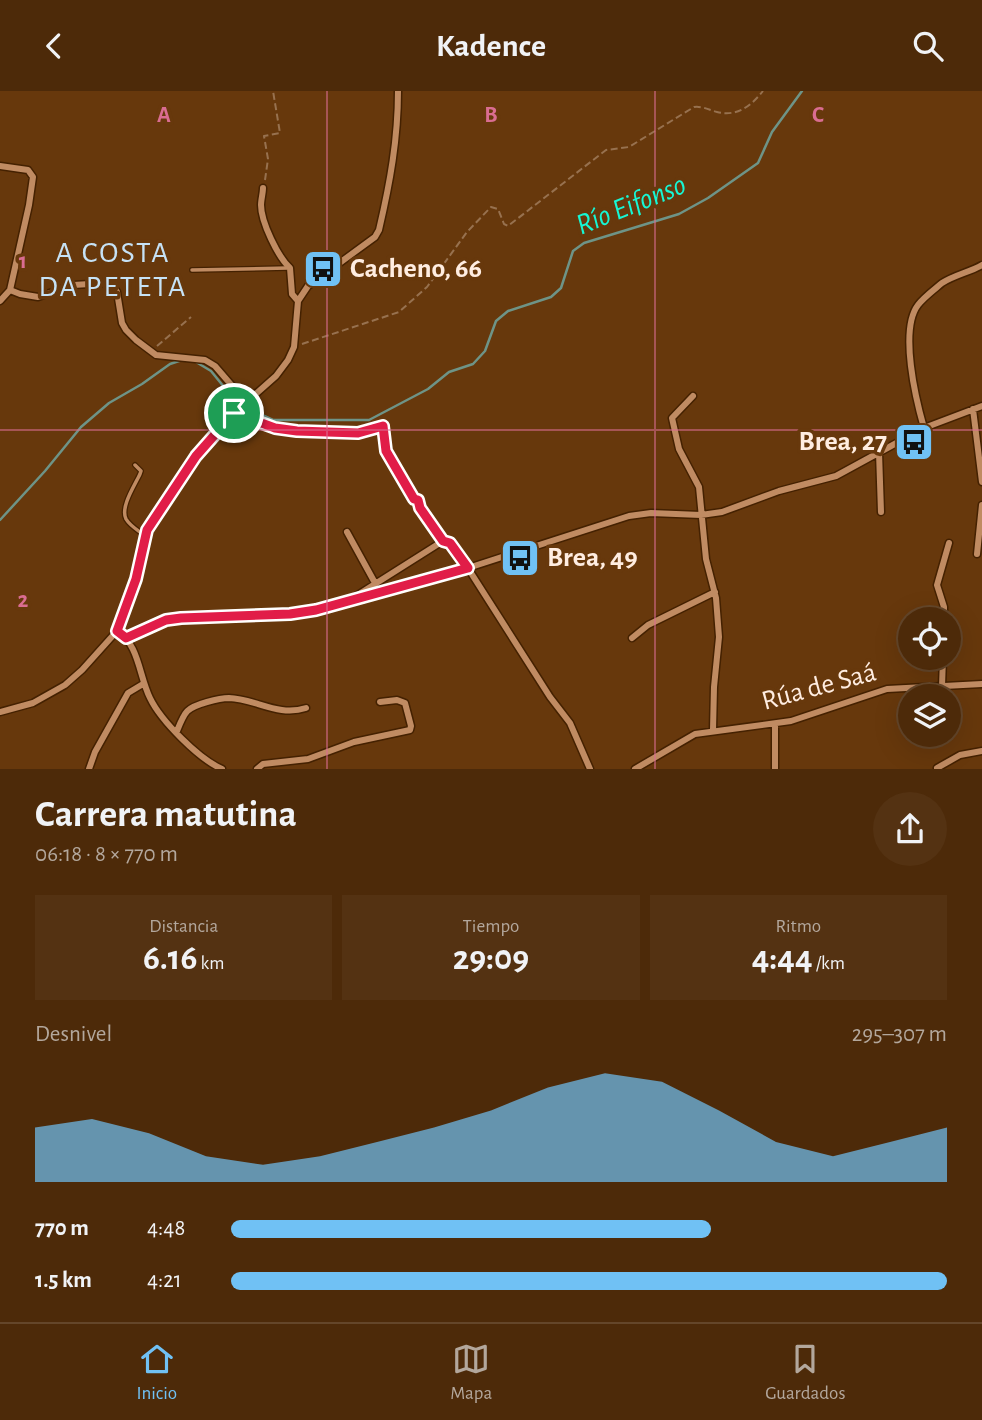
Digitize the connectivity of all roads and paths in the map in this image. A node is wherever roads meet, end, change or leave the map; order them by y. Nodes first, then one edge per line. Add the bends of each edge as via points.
1 (273, 91) edge
2 (398, 91) edge
3 (763, 91) edge
4 (0, 166) edge
5 (263, 188) joint
6 (982, 265) edge
7 (290, 268) junction
8 (192, 270) dead end
9 (10, 290) junction
10 (0, 301) edge
11 (298, 301) junction
12 (191, 317) dead end
13 (294, 347) junction
14 (151, 351) junction
15 (693, 396) dead end
16 (244, 403) junction
17 (982, 406) edge
18 (973, 409) junction
19 (234, 413) junction
20 (924, 428) junction
21 (297, 431) joint
22 (879, 452) junction
23 (135, 465) dead end
24 (982, 482) edge
25 (418, 500) joint
26 (982, 505) edge
27 (881, 512) dead end
28 (701, 515) junction
29 (347, 532) dead end
30 (144, 535) junction
31 (443, 541) junction
32 (949, 543) dead end
33 (977, 554) dead end
34 (468, 568) junction
35 (375, 583) junction
36 (715, 592) junction
37 (352, 599) junction
38 (944, 607) edge
39 (117, 631) junction
40 (126, 638) junction
41 (632, 638) dead end
42 (144, 684) junction
43 (982, 684) edge
44 (961, 685) edge
45 (898, 688) edge
46 (380, 702) dead end
47 (306, 708) dead end
48 (0, 712) edge
49 (775, 724) junction
50 (713, 730) junction
51 (177, 731) junction
52 (982, 751) edge
53 (212, 767) edge
54 (937, 768) edge
55 (89, 769) edge
56 (222, 769) edge
57 (257, 769) edge
58 (590, 769) edge
59 (635, 769) edge
60 (775, 769) edge

1 - 5 path via 280,133 264,136 268,159
2 - 11 street via 394,165 379,230 370,242 308,286
3 - 13 path via 752,105 735,113 694,107 629,147 606,151 509,226 498,209 491,207 427,287 399,312
4 - 9 street via 28,170 33,177
5 - 7 street via 264,220
6 - 20 street via 944,281 914,313 911,359
7 - 8 lane
7 - 11 street via 292,295
9 - 10 street
9 - 14 street via 38,297 73,285 107,283 117,292 126,330
11 - 13 street
12 - 14 path
13 - 16 street via 276,376
14 - 16 street via 205,360
15 - 28 street via 672,418 679,449 699,487
16 - 19 street
17 - 18 street
18 - 20 street
18 - 24 street
19 - 21 street
19 - 30 street via 196,456
20 - 22 street
21 - 25 path via 358,433 383,426 386,451
22 - 27 street
22 - 28 street via 836,476
23 - 30 lane via 141,471 125,514
25 - 31 street
26 - 33 street
28 - 34 street via 629,516
28 - 36 street
29 - 35 street
30 - 39 street via 136,579
31 - 34 street via 450,543
31 - 35 street
32 - 38 street via 937,585
34 - 37 street
34 - 58 street via 570,723
35 - 37 street
36 - 41 street via 648,625
36 - 50 street via 719,637
37 - 40 street via 304,612 173,619
39 - 40 street
39 - 48 street via 65,685 33,703
40 - 42 street
42 - 51 street via 160,713
42 - 55 street via 128,693
43 - 44 street, Rúa de Saá
45 - 49 street, Rúa de Saá
46 - 57 street via 405,703 410,730
47 - 51 street via 280,711 222,698 190,707
49 - 50 street, Rúa de Saá
49 - 60 street
50 - 59 street, Rúa de Saá via 695,734
51 - 53 street
52 - 54 street via 960,755
53 - 56 street

